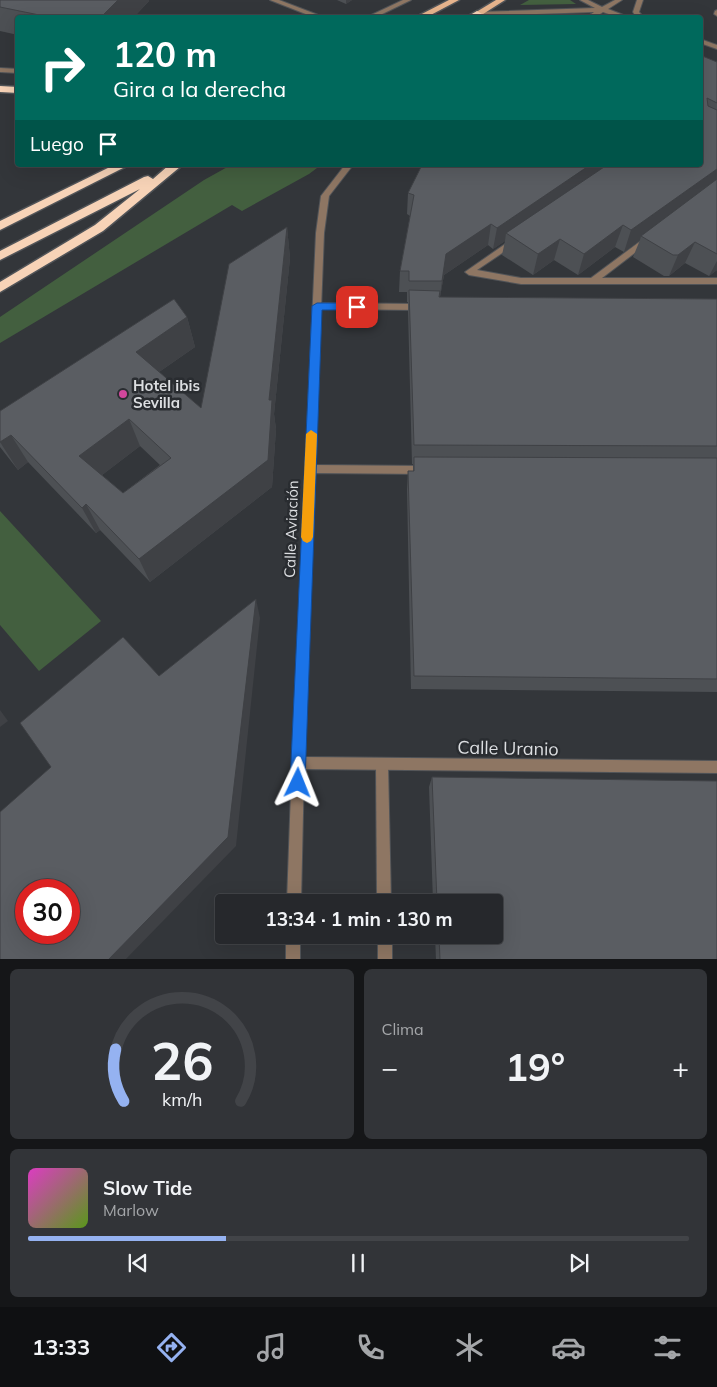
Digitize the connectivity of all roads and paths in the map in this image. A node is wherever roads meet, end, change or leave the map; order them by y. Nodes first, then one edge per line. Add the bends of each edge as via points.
1 (273, 0) edge
2 (408, 0) edge
3 (455, 0) edge
4 (501, 0) edge
5 (583, 0) edge
6 (619, 0) edge
7 (640, 0) edge
8 (603, 10) junction
9 (492, 13) junction
10 (315, 15) edge
11 (375, 15) edge
12 (424, 15) edge
13 (475, 15) edge
14 (479, 15) edge
15 (500, 15) edge
16 (594, 15) edge
17 (619, 15) edge
18 (638, 15) edge
19 (703, 42) edge
20 (717, 47) edge
21 (0, 70) edge
22 (15, 71) edge
23 (0, 89) edge
24 (15, 90) edge
25 (119, 167) edge
26 (174, 167) edge
27 (175, 167) edge
28 (347, 167) edge
29 (0, 226) edge
30 (655, 234) edge
31 (518, 238) edge
32 (0, 256) edge
33 (593, 281) junction
34 (717, 281) edge
35 (0, 288) edge
36 (317, 306) junction
37 (427, 307) edge
38 (310, 469) junction
39 (439, 470) edge
40 (298, 763) junction
41 (382, 764) junction
42 (717, 767) edge
43 (294, 894) edge
44 (384, 894) edge
45 (294, 944) edge
46 (385, 944) edge
47 (293, 959) edge
48 (385, 959) edge

1 - 10 street
2 - 11 street
3 - 12 main road
4 - 13 main road
5 - 8 street
6 - 8 street
7 - 18 street via 636,12
8 - 9 street
8 - 16 street
8 - 17 street
9 - 14 street
9 - 15 street
19 - 20 street
21 - 22 street
23 - 24 highway
25 - 29 highway
26 - 32 highway
27 - 35 highway via 99,228
28 - 36 street, Calle Aviación via 325,196
30 - 33 street
31 - 33 street via 469,272 521,280
33 - 34 street
36 - 37 street
36 - 38 street, Calle Aviación
38 - 39 street
38 - 40 street, Calle Aviación
40 - 41 street, Calle Uranio
40 - 43 street, Calle Aviación
41 - 42 street, Calle Uranio
41 - 44 street
45 - 47 street
46 - 48 street

